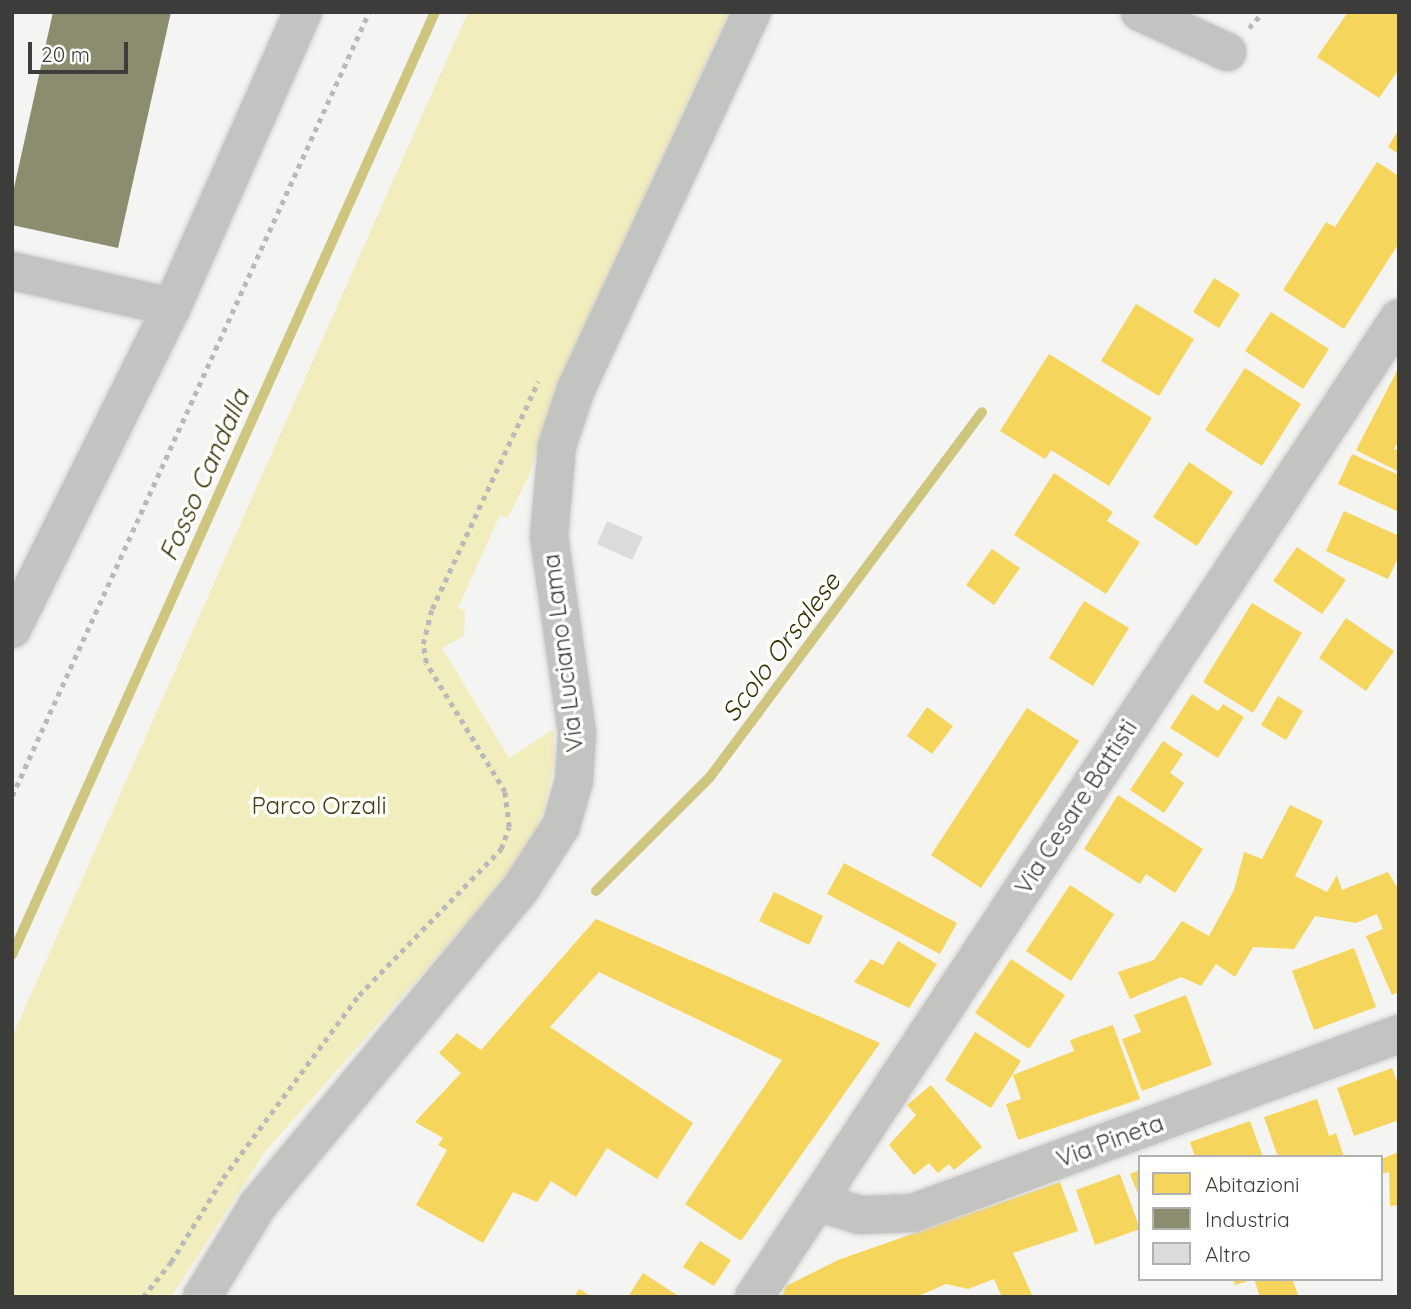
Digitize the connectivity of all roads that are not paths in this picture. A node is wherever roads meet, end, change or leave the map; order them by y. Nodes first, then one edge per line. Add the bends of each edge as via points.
1 (303, 12) edge
2 (752, 12) edge
3 (1140, 12) edge
4 (1227, 52) dead end
5 (12, 271) edge
6 (173, 307) junction
7 (1395, 331) edge
8 (12, 629) edge
9 (1399, 1034) edge
10 (818, 1202) junction
11 (202, 1297) edge
12 (754, 1297) edge

1 - 6 street
2 - 11 street, Via Luciano Lama via 576,389 557,446 549,537 577,733 574,781 561,826 522,888 258,1205
3 - 4 street
5 - 6 street
6 - 8 street
7 - 10 street, Via Cesare Battisti
9 - 10 street, Via Pineta via 913,1213 860,1215
10 - 12 street, Via Cesare Battisti

